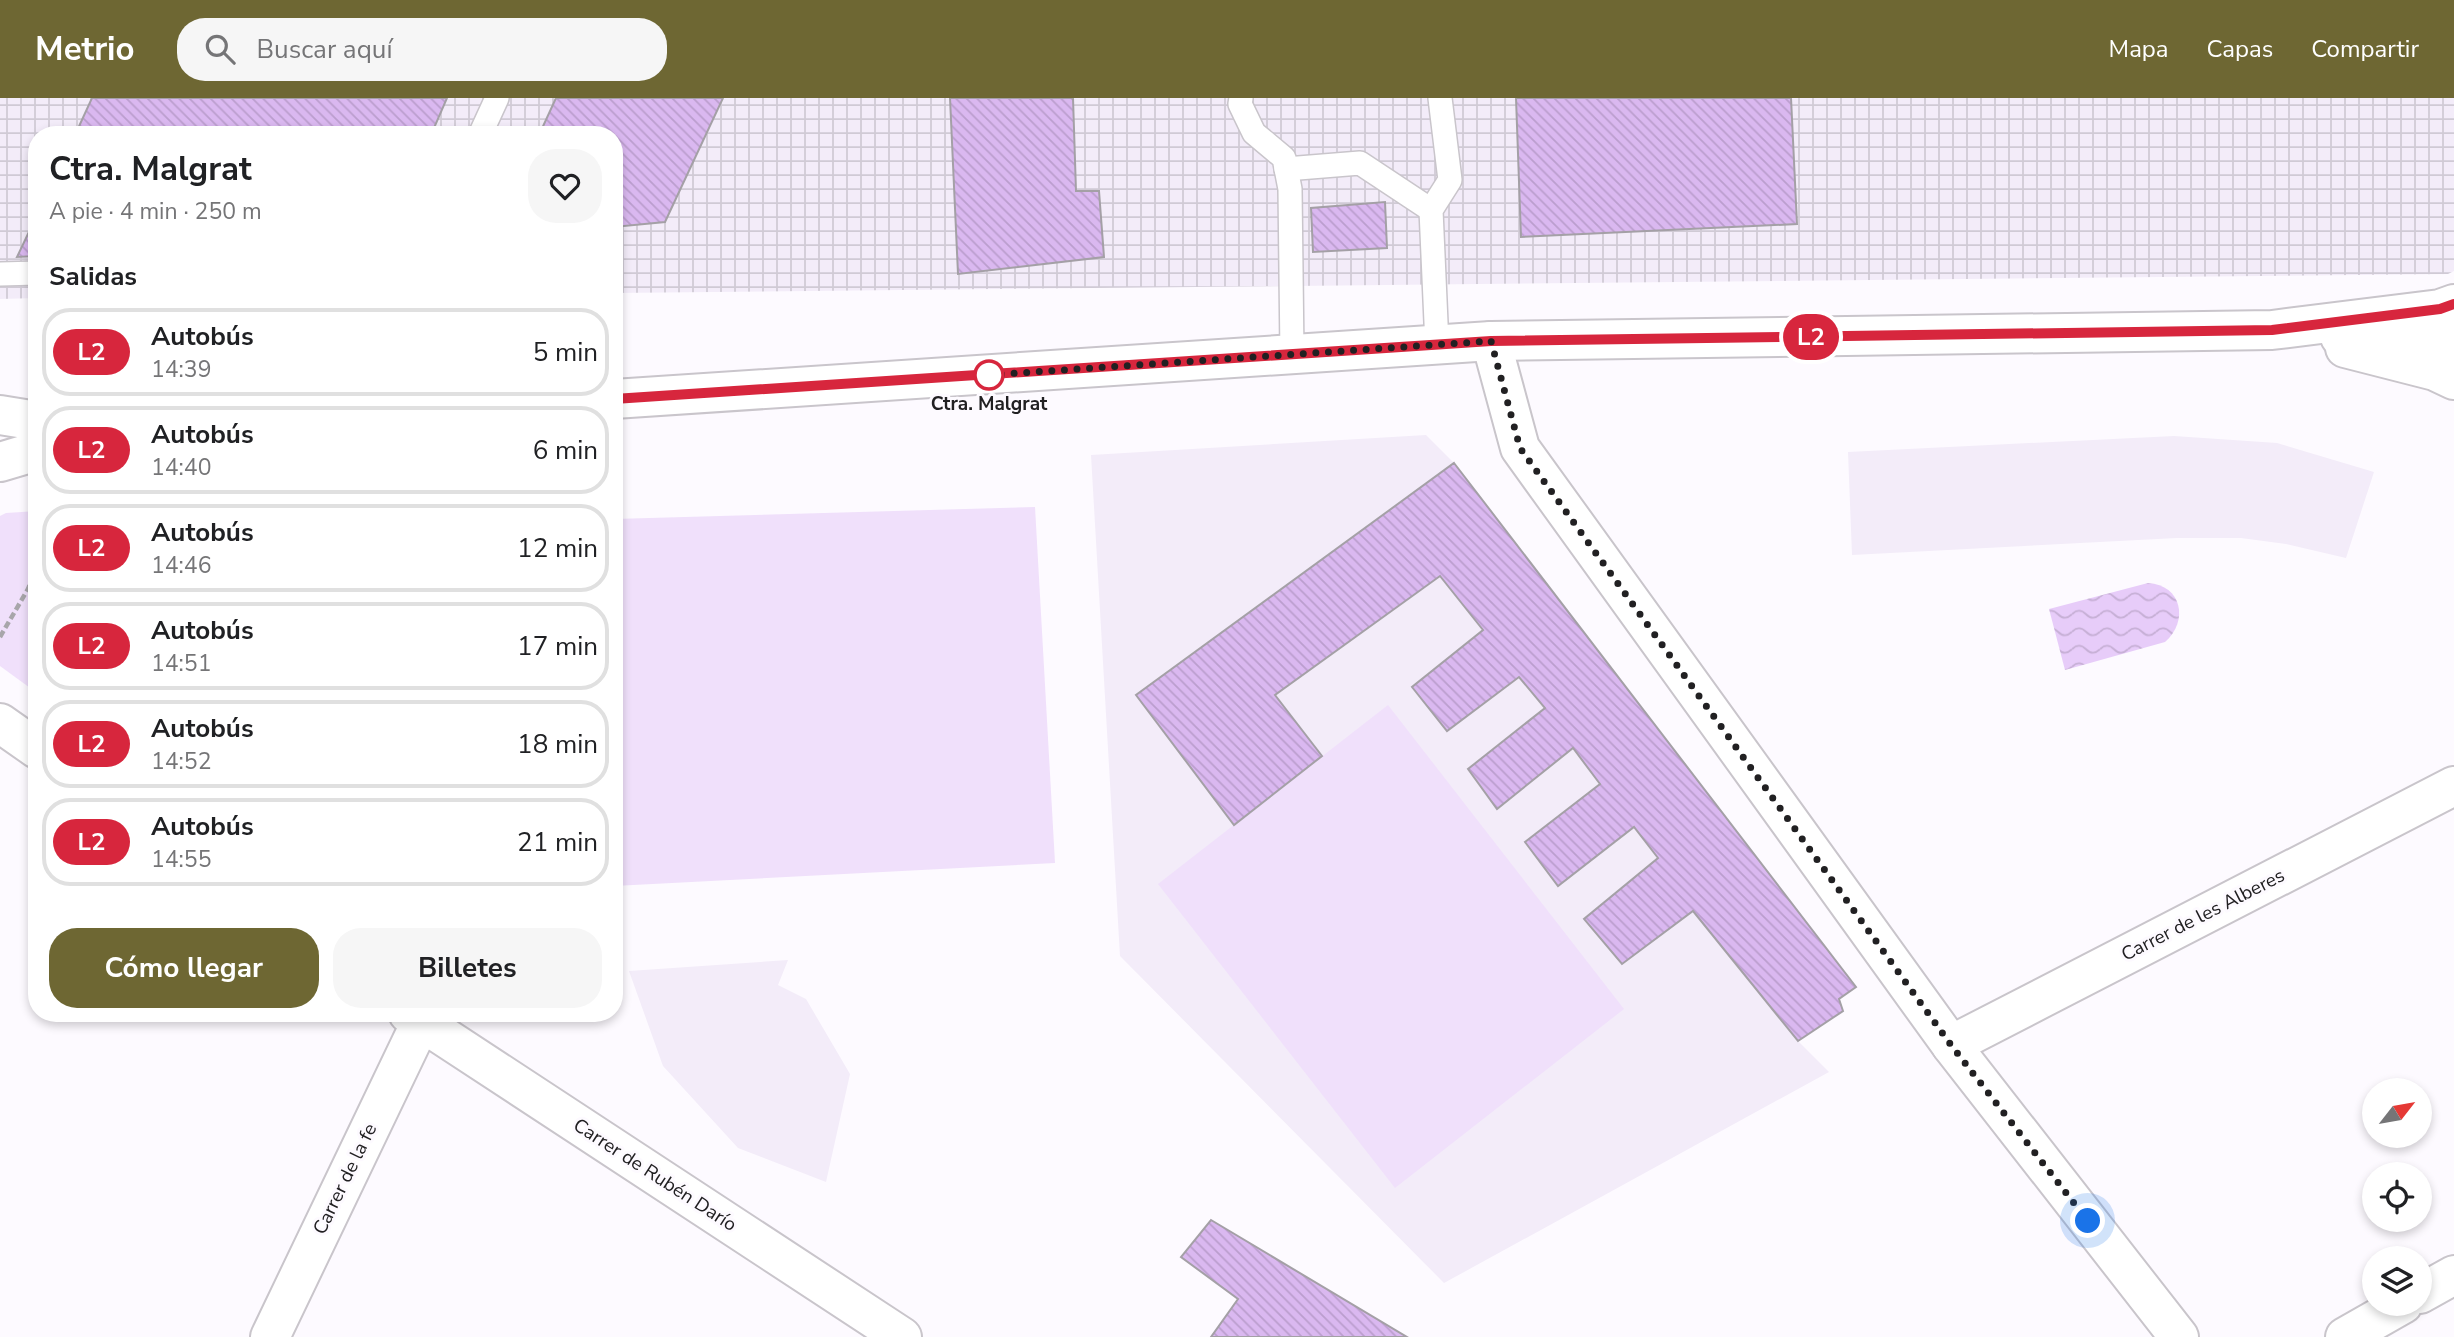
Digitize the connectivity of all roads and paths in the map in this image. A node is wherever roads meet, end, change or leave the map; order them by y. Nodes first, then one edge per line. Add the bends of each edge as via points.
1 (497, 98) edge
2 (1241, 98) edge
3 (1440, 98) edge
4 (484, 126) edge
5 (1286, 169) junction
6 (1431, 210) junction
7 (28, 273) edge
8 (0, 274) edge
9 (2454, 304) edge
10 (2272, 330) junction
11 (1491, 341) junction
12 (2454, 341) edge
13 (1437, 345) junction
14 (1292, 354) junction
15 (2454, 380) edge
16 (623, 398) edge
17 (0, 415) edge
18 (28, 420) edge
19 (28, 454) edge
20 (0, 462) edge
21 (28, 589) edge
22 (0, 637) edge
23 (0, 723) edge
24 (28, 743) edge
25 (2454, 786) edge
26 (412, 1022) edge
27 (420, 1022) edge
28 (1951, 1045) junction
29 (2454, 1275) edge
30 (2432, 1287) edge
31 (2382, 1316) edge
32 (270, 1337) edge
33 (902, 1337) edge
34 (2179, 1337) edge
35 (2345, 1337) edge

1 - 4 lane
2 - 5 lane via 1254,133 1284,158
3 - 6 lane via 1450,180
5 - 6 lane via 1360,163
5 - 14 lane
6 - 13 lane
7 - 8 lane
9 - 10 street
10 - 11 street
10 - 12 street via 2398,342
10 - 15 street via 2435,371
11 - 13 street
11 - 28 street via 1520,448
13 - 14 street
14 - 16 street
17 - 18 street
19 - 20 street
21 - 22 path
23 - 24 street
25 - 28 street, Carrer de les Alberes
26 - 32 street, Carrer de la fe
27 - 33 street, Carrer de Rubén Darío
28 - 34 street
29 - 30 street
31 - 35 street

